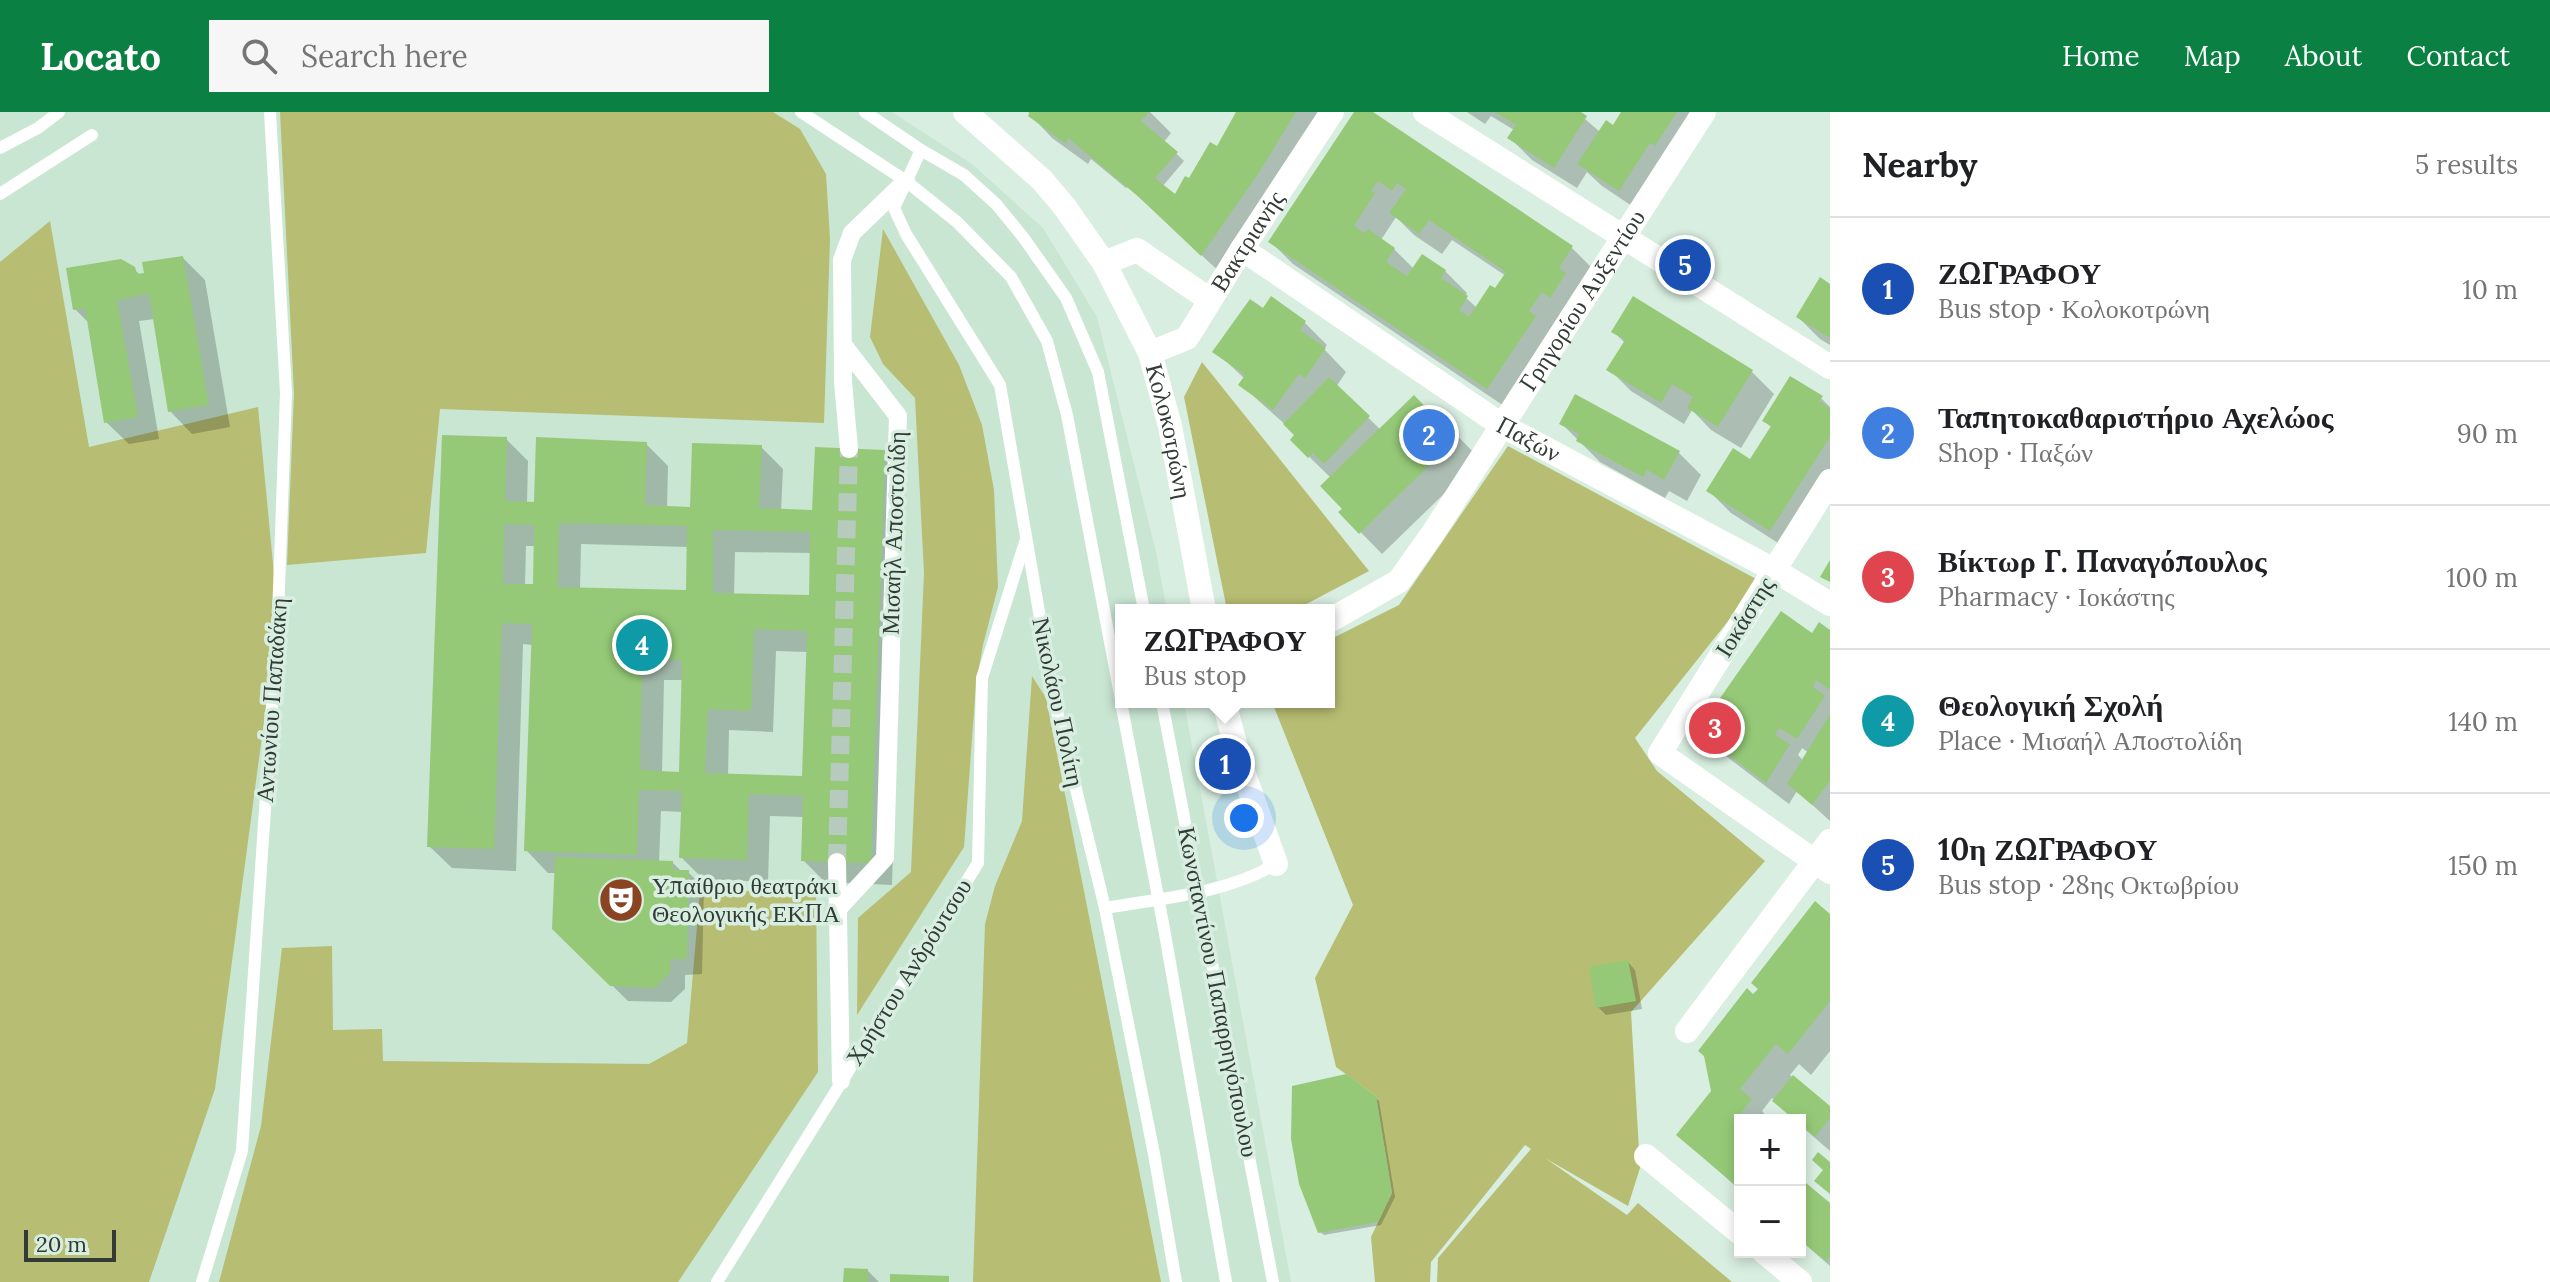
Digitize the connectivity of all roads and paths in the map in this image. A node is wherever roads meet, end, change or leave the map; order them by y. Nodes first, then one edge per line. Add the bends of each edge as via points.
1 (59, 112) edge
2 (270, 112) edge
3 (801, 112) edge
4 (865, 112) edge
5 (965, 112) edge
6 (1332, 112) edge
7 (1425, 112) edge
8 (1704, 112) edge
9 (92, 135) dead end
10 (0, 148) edge
11 (921, 150) junction
12 (906, 181) junction
13 (0, 194) edge
14 (1623, 237) junction
15 (1242, 249) junction
16 (1104, 263) junction
17 (1210, 300) junction
18 (844, 346) junction
19 (1150, 353) junction
20 (1830, 367) edge
21 (1503, 426) junction
22 (849, 449) tunnel mouth
23 (1830, 481) edge
24 (1026, 538) junction
25 (1774, 570) junction
26 (1143, 604) edge
27 (1203, 604) edge
28 (1830, 604) edge
29 (1335, 618) edge
30 (1115, 669) edge
31 (1122, 708) edge
32 (1163, 708) edge
33 (1226, 708) edge
34 (1825, 857) edge
35 (837, 862) tunnel mouth
36 (1276, 864) joint
37 (1105, 908) junction
38 (837, 910) junction
39 (1687, 1031) dead end
40 (841, 1081) junction
41 (1646, 1156) dead end
42 (1734, 1228) edge
43 (1771, 1258) edge
44 (202, 1282) edge
45 (717, 1282) edge
46 (1176, 1282) edge
47 (1226, 1282) edge
48 (1273, 1282) edge
49 (1800, 1282) edge

1 - 10 lane
2 - 44 lane, Αντωνίου Παπαδάκη via 286,393 278,616 242,1151
3 - 12 lane, Κωνσταντίνου Παπαρρηγόπουλου
4 - 11 lane
5 - 16 street, Κολοκοτρώνη via 1042,180
6 - 15 street, Βακτριανής
7 - 14 street
8 - 14 street, Γρηγορίου Αυξεντίου
9 - 13 lane
11 - 12 lane, Νικολάου Πολίτη
11 - 26 lane via 964,175 996,204 1066,298 1098,372
12 - 18 street via 852,233 842,260
12 - 24 lane, Νικολάου Πολίτη via 894,208 1000,385
12 - 30 lane, Κωνσταντίνου Παπαρρηγόπουλου via 957,222 1011,277 1047,341 1067,415
14 - 20 street
14 - 21 street, Γρηγορίου Αυξεντίου
15 - 17 street, Βακτριανής
15 - 21 street, Παξών
16 - 17 street via 1137,250
16 - 19 street, Κολοκοτρώνη
17 - 19 street, Βακτριανής via 1187,338
18 - 22 street
18 - 38 street, Μισαήλ Αποστολίδη via 898,416 885,858
19 - 27 street, Κολοκοτρώνη via 1170,426
21 - 25 street, Παξών
21 - 29 street, Γρηγορίου Αυξεντίου via 1399,581
23 - 25 street, Ιοκάστης
24 - 37 lane, Νικολάου Πολίτη via 1054,699
24 - 40 lane, Χρήστου Ανδρόυτσου via 982,678 978,863
25 - 28 street, Παξών
25 - 34 street, Ιοκάστης via 1660,753
31 - 47 lane, Κωνσταντίνου Παπαρρηγόπουλου
32 - 48 lane, Κωνσταντίνου Παπαρρηγόπουλου
33 - 36 street
34 - 39 street
35 - 38 street
36 - 37 lane via 1224,886
37 - 46 lane, Νικολάου Πολίτη
38 - 40 street
40 - 45 lane, Χρήστου Ανδρόυτσου
41 - 42 street
43 - 49 street

